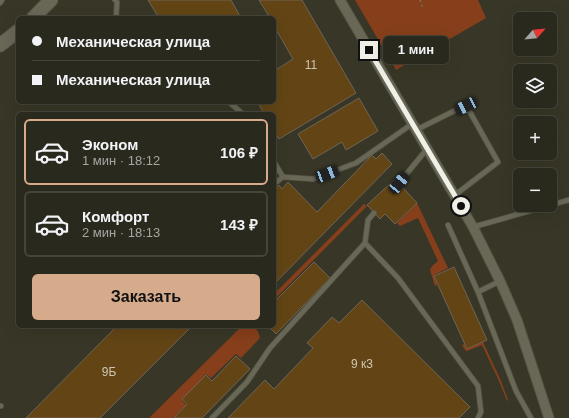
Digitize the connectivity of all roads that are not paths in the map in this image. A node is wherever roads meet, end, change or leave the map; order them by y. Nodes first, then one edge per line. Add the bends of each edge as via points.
1 (2, 0) edge
2 (51, 0) edge
3 (340, 0) edge
4 (117, 1) edge
5 (0, 3) edge
6 (35, 16) edge
7 (116, 16) edge
8 (16, 33) edge
9 (0, 45) edge
10 (231, 104) edge
11 (241, 112) edge
12 (414, 127) junction
13 (427, 149) junction
14 (276, 165) edge
15 (284, 177) junction
16 (276, 183) edge
17 (399, 183) dead end
18 (455, 195) junction
19 (569, 200) edge
20 (374, 213) dead end
21 (448, 225) dead end
22 (473, 227) junction
23 (365, 244) junction
24 (500, 281) junction
25 (478, 292) junction
26 (212, 418) edge
27 (478, 418) edge
28 (531, 418) edge
29 (549, 418) edge

1 - 5 lane
2 - 6 main road
3 - 12 street
4 - 7 lane
8 - 9 main road
10 - 11 lane
12 - 13 street
12 - 15 lane via 356,163 312,179
12 - 18 lane via 466,106 498,162
13 - 17 lane
13 - 18 street
14 - 15 lane
15 - 16 lane
18 - 22 street
19 - 22 lane
20 - 23 lane via 368,220
21 - 25 lane
22 - 24 street
23 - 26 lane via 270,348 247,382
23 - 27 lane via 398,278 478,386 481,412
24 - 25 lane
24 - 29 street via 517,320
25 - 28 lane via 516,391

